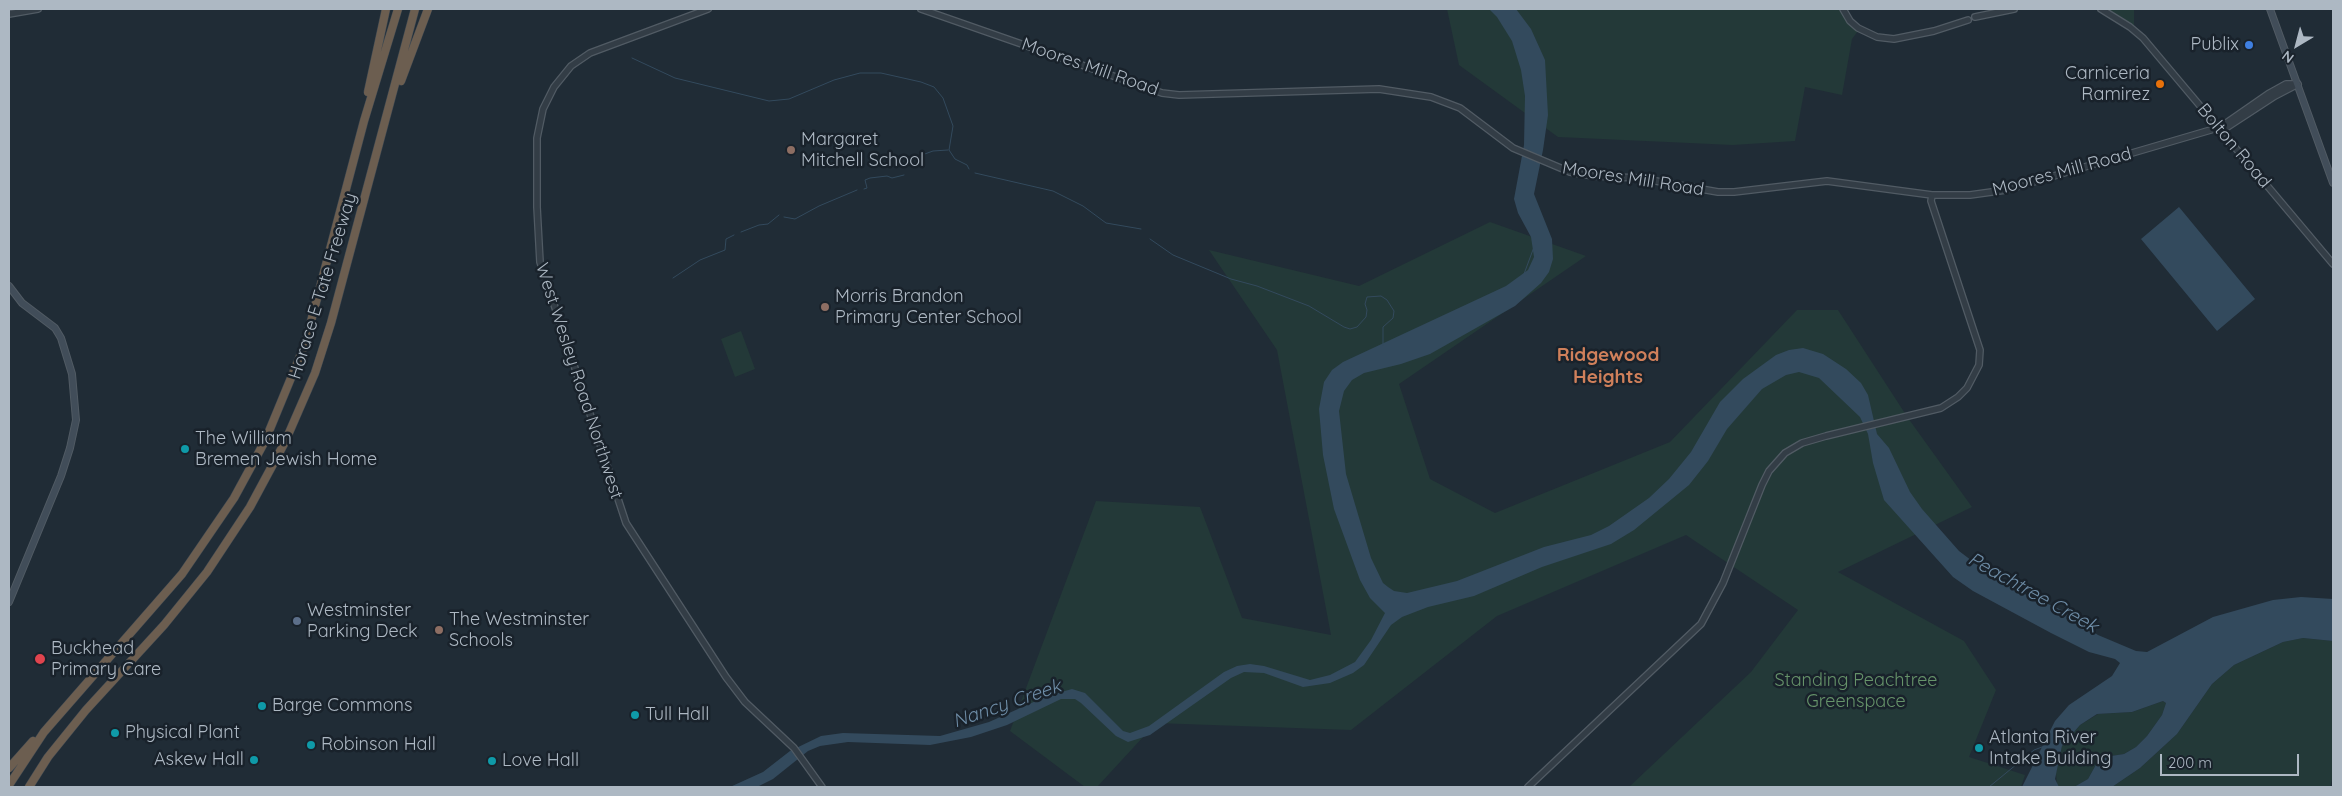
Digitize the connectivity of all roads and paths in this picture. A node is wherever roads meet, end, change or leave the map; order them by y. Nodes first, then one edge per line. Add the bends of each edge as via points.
1 (38, 9) edge
2 (386, 9) edge
3 (398, 9) edge
4 (415, 9) edge
5 (428, 9) edge
6 (708, 9) edge
7 (921, 9) edge
8 (1843, 9) edge
9 (2014, 9) edge
10 (2102, 9) edge
11 (2270, 9) edge
12 (9, 14) edge
13 (1975, 17) dead end
14 (1968, 20) dead end
15 (2298, 84) junction
16 (391, 104) junction
17 (364, 121) junction
18 (2220, 128) junction
19 (2333, 183) edge
20 (1932, 194) junction
21 (2333, 264) edge
22 (9, 286) edge
23 (9, 602) edge
24 (44, 732) junction
25 (9, 768) edge
26 (9, 785) edge
27 (29, 787) edge
28 (822, 787) edge
29 (1528, 787) edge

1 - 12 street
2 - 17 highway
3 - 17 highway, Horace E Tate Freeway
4 - 16 highway, Horace E Tate Freeway
5 - 16 highway
6 - 28 street, West Wesley Road Northwest via 590,53 571,66 554,87 543,108 537,138 538,249 543,274 626,523 726,677 745,702 786,739
7 - 20 street, Moores Mill Road via 1171,94 1370,89 1431,97 1460,108 1513,148 1581,175 1640,178 1718,192 1827,181
8 - 14 street via 1858,28 1877,37 1894,39
9 - 13 street
10 - 18 street, Bolton Road via 2134,29
11 - 15 main road
15 - 18 street, Moores Mill Road via 2286,84 2268,94
15 - 19 main road
16 - 27 highway, Horace E Tate Freeway via 327,338 274,465 207,572 164,625 86,710 48,757
17 - 24 highway, Horace E Tate Freeway via 305,344 265,441 229,506 182,574
18 - 20 street, Moores Mill Road via 1988,193
18 - 21 street, Bolton Road
20 - 29 street via 1931,201 1980,350 1979,365 1967,388 1949,403 1932,410 1802,443 1780,457 1762,485 1722,583 1701,624
22 - 23 main road via 22,303 54,328 61,338 72,374 76,420 61,476
24 - 25 highway
24 - 26 highway, Horace E Tate Freeway

